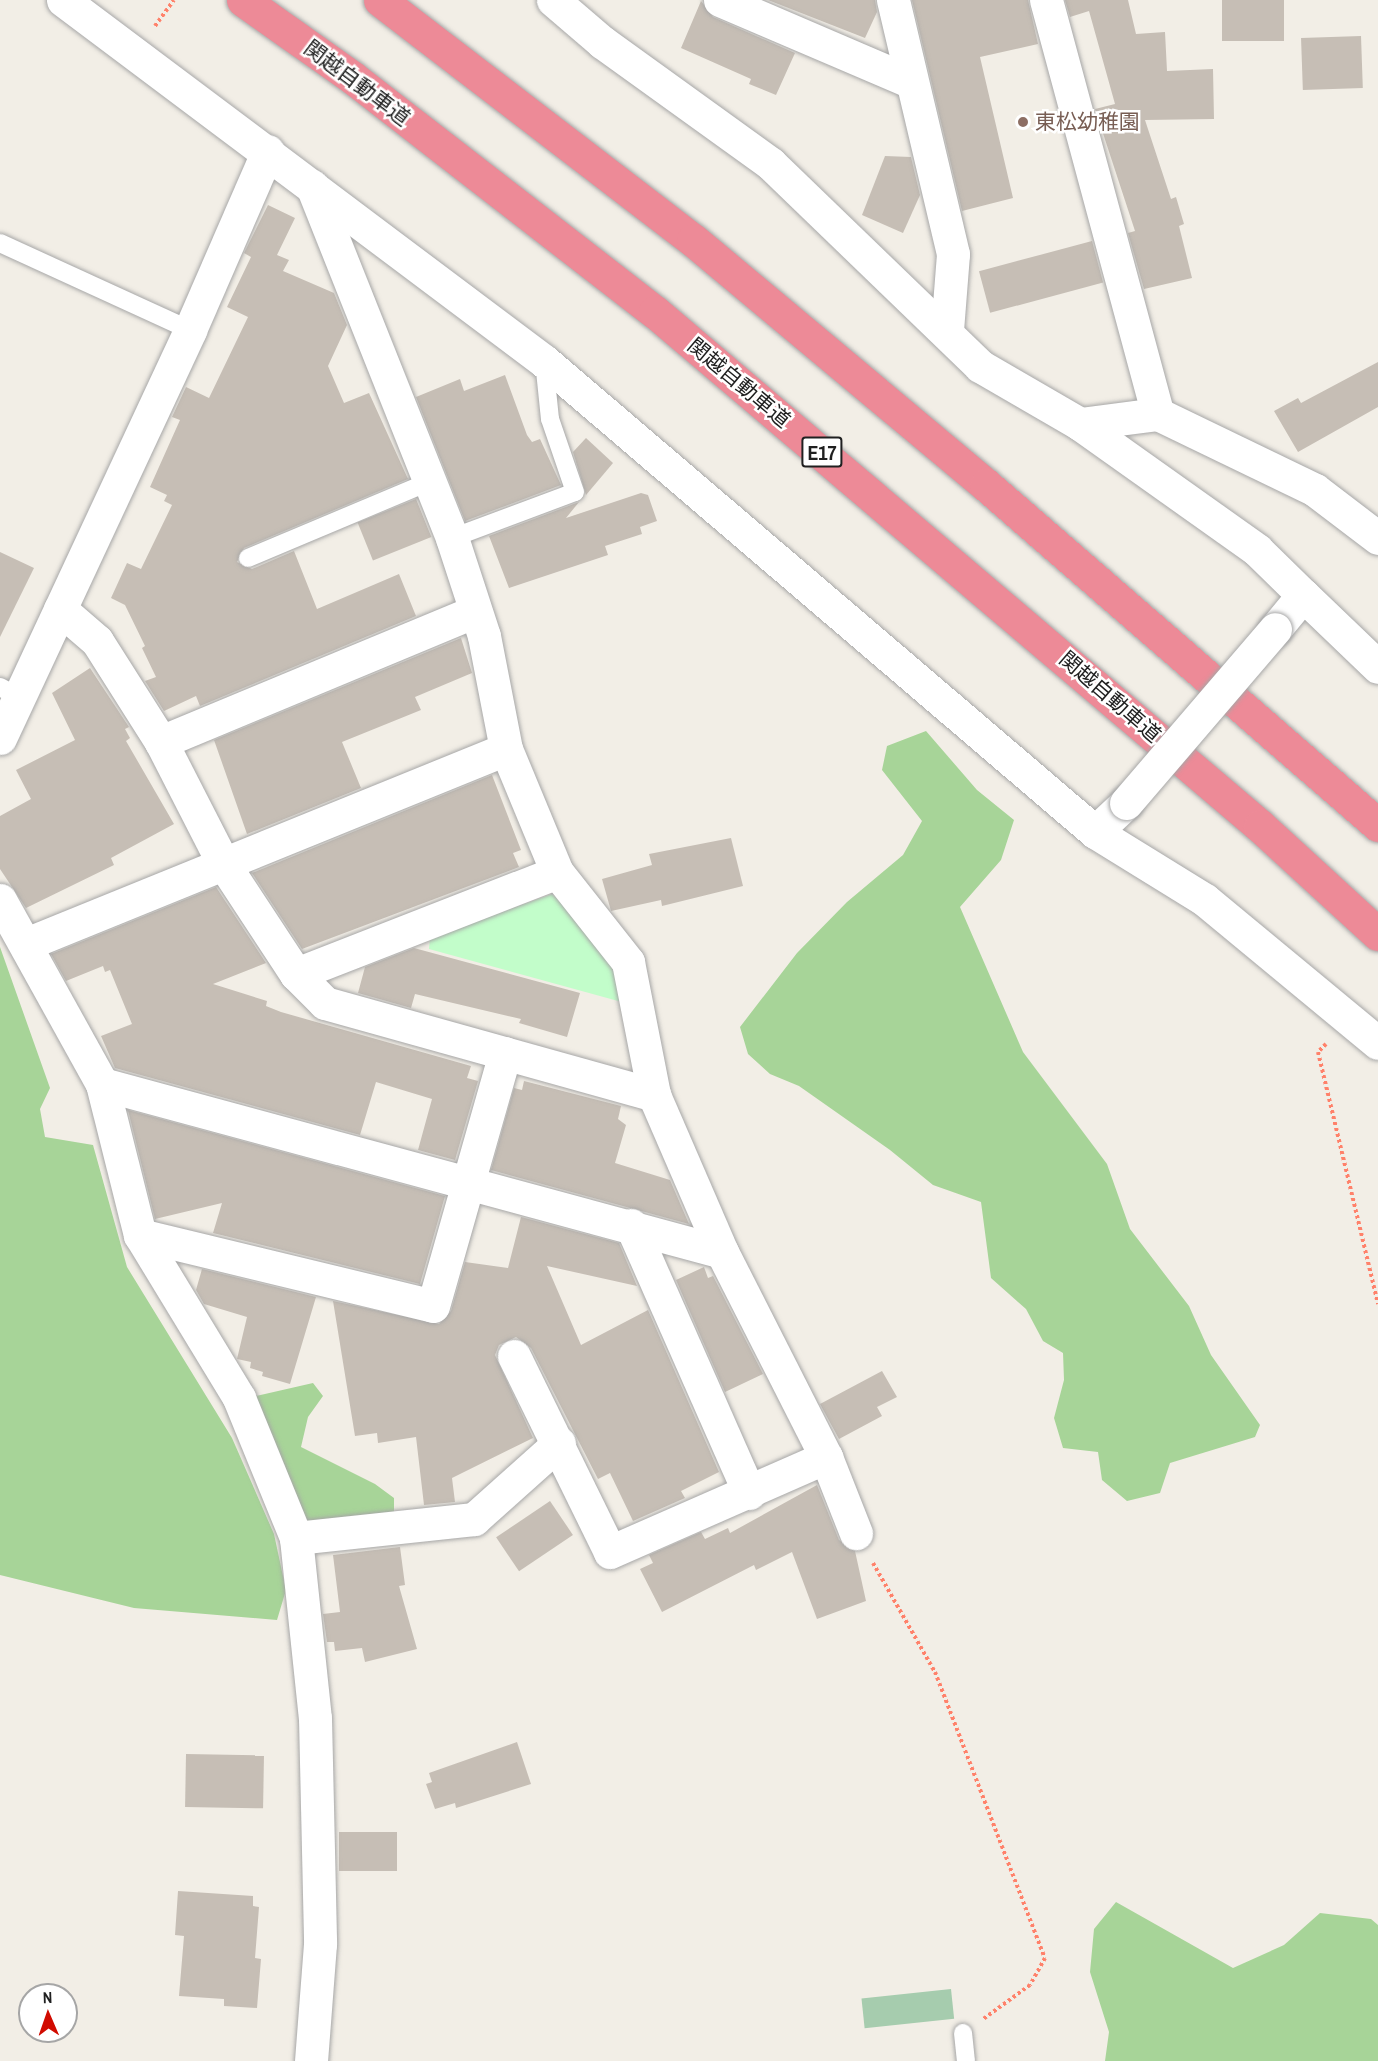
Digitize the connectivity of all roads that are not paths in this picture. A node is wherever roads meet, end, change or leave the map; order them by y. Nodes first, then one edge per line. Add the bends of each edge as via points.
1 (63, 0) edge
2 (243, 0) edge
3 (380, 0) edge
4 (553, 0) edge
5 (720, 0) edge
6 (893, 0) edge
7 (1046, 0) edge
8 (911, 82) junction
9 (268, 151) junction
10 (312, 186) junction
11 (0, 243) edge
12 (190, 330) junction
13 (947, 330) junction
14 (544, 361) junction
15 (1158, 414) junction
16 (1080, 424) junction
17 (429, 482) junction
18 (452, 538) junction
19 (1378, 538) edge
20 (248, 558) dead end
21 (1303, 595) junction
22 (60, 609) junction
23 (474, 612) junction
24 (1378, 667) edge
25 (10, 692) edge
26 (0, 738) edge
27 (161, 742) junction
28 (506, 749) junction
29 (1378, 825) edge
30 (1095, 832) junction
31 (224, 863) junction
32 (557, 872) junction
33 (0, 900) edge
34 (1378, 934) edge
35 (26, 944) junction
36 (296, 975) junction
37 (1378, 1043) edge
38 (505, 1053) junction
39 (102, 1084) junction
40 (654, 1095) junction
41 (470, 1184) junction
42 (631, 1225) junction
43 (140, 1235) junction
44 (722, 1252) junction
45 (514, 1356) dead end
46 (558, 1443) junction
47 (826, 1457) junction
48 (749, 1493) junction
49 (856, 1533) road end
50 (296, 1538) junction
51 (963, 2033) road end
52 (311, 2061) edge
53 (966, 2061) edge

1 - 9 street
2 - 34 highway, 関越自動車道 / E17 via 353,78 655,312 1233,803
3 - 29 highway via 693,240 987,485
4 - 13 street via 602,42 771,164
5 - 8 street
6 - 8 street
7 - 15 street
8 - 13 street via 952,254
9 - 10 street
9 - 12 street
10 - 14 street
10 - 17 street
11 - 12 lane
12 - 22 street
13 - 16 street via 980,366
14 - 18 lane via 550,419 575,492
14 - 30 street
15 - 16 street
15 - 19 street via 1315,490
16 - 21 street via 1257,550
17 - 18 street
17 - 20 lane
18 - 23 street
21 - 24 street
21 - 30 street, bridge via 1126,803
22 - 25 street
22 - 27 street via 97,641
23 - 27 street
23 - 28 street via 484,636
25 - 26 street
27 - 31 street
28 - 31 street
28 - 32 street
30 - 37 street via 1205,900
31 - 35 street
31 - 36 street
32 - 36 street
32 - 40 street via 628,962
33 - 35 street
35 - 39 street
36 - 38 street via 325,1003
38 - 40 street
38 - 41 street
39 - 41 street
39 - 43 street
40 - 44 street
41 - 42 street
41 - 43 street via 434,1306
42 - 44 street
42 - 48 street
43 - 50 street via 239,1398
44 - 47 street
45 - 46 street
46 - 48 street via 610,1552
46 - 50 street via 474,1519
47 - 48 street
47 - 49 street
50 - 52 street via 315,1718 320,1944
51 - 53 lane

